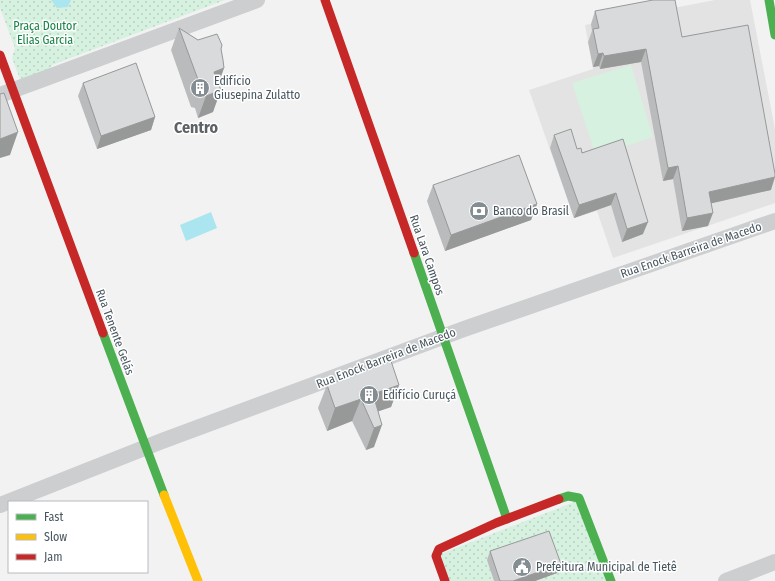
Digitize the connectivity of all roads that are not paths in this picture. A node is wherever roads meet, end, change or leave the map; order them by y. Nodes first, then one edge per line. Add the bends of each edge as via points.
1 (258, 0) edge
2 (325, 0) edge
3 (769, 0) edge
4 (775, 35) edge
5 (0, 54) edge
6 (7, 92) edge
7 (775, 221) edge
8 (443, 336) junction
9 (145, 448) junction
10 (10, 501) edge
11 (507, 519) junction
12 (775, 562) edge
13 (198, 581) edge
14 (445, 581) edge
15 (611, 581) edge
16 (726, 581) edge

1 - 6 street
2 - 8 street, Rua Lara Campos
3 - 4 street
5 - 6 street
6 - 9 street, Rua Tenente Gelás
7 - 8 street, Rua Enock Barreira de Macedo
8 - 9 street, Rua Enock Barreira de Macedo
8 - 11 street, Rua Lara Campos
9 - 10 street, Rua Enock Barreira de Macedo
9 - 13 street, Rua Tenente Gelás
11 - 14 street via 439,549 436,556
11 - 15 street via 568,496 578,498
12 - 16 street

